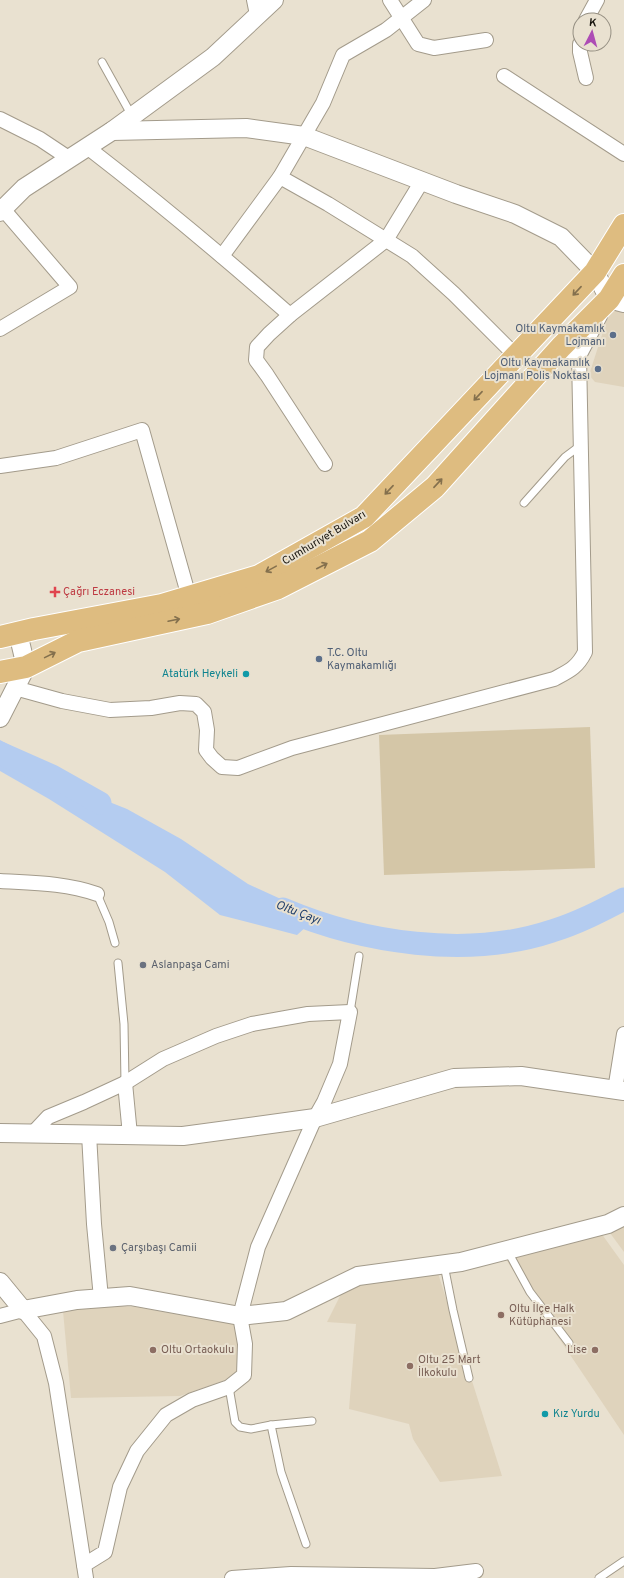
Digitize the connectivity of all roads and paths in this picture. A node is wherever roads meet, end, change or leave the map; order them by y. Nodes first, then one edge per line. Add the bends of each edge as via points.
1 (274, 0) edge
2 (390, 0) edge
3 (424, 0) edge
4 (597, 0) edge
5 (256, 8) edge
6 (590, 12) edge
7 (401, 17) junction
8 (486, 40) dead end
9 (580, 52) edge
10 (102, 62) dead end
11 (504, 76) dead end
12 (586, 78) dead end
13 (133, 116) junction
14 (0, 119) edge
15 (112, 131) junction
16 (304, 136) junction
17 (88, 147) junction
18 (624, 154) edge
19 (70, 159) junction
20 (280, 177) junction
21 (422, 181) junction
22 (2, 210) edge
23 (624, 225) edge
24 (386, 240) junction
25 (222, 256) junction
26 (595, 272) junction
27 (624, 275) edge
28 (616, 301) edge
29 (290, 315) junction
30 (0, 329) edge
31 (570, 352) junction
32 (516, 356) junction
33 (581, 445) junction
34 (325, 464) dead end
35 (0, 466) edge
36 (524, 503) dead end
37 (189, 598) junction
38 (9, 635) edge
39 (26, 667) junction
40 (0, 672) edge
41 (8, 685) edge
42 (0, 718) edge
43 (0, 881) edge
44 (97, 894) joint
45 (115, 943) dead end
46 (359, 956) dead end
47 (118, 963) dead end
48 (350, 1012) junction
49 (624, 1034) edge
50 (125, 1083) junction
51 (620, 1090) edge
52 (315, 1118) junction
53 (0, 1133) edge
54 (33, 1133) junction
55 (88, 1134) junction
56 (130, 1135) junction
57 (624, 1216) edge
58 (507, 1250) junction
59 (444, 1264) junction
60 (0, 1282) edge
61 (101, 1298) junction
62 (23, 1310) junction
63 (0, 1316) edge
64 (240, 1316) junction
65 (569, 1343) dead end
66 (469, 1378) dead end
67 (229, 1387) junction
68 (312, 1421) dead end
69 (271, 1425) junction
70 (306, 1544) dead end
71 (624, 1561) edge
72 (476, 1571) dead end
73 (85, 1572) edge
74 (232, 1578) edge
75 (599, 1578) edge

1 - 5 street
2 - 7 street
3 - 7 street
4 - 6 street
5 - 13 street via 213,57
7 - 8 street via 418,44 434,48
7 - 16 street via 386,30 342,55 323,103
9 - 12 street
10 - 13 lane
11 - 18 street
13 - 15 street
14 - 19 street via 40,139
15 - 16 street via 246,128
15 - 17 street
16 - 20 street
16 - 21 street
17 - 19 street
17 - 25 street
19 - 22 street via 24,188
20 - 24 street
20 - 25 street
21 - 24 street
21 - 26 street via 515,214 561,237
22 - 30 street via 70,287
23 - 26 main road, Cumhuriyet Bulvarı
24 - 29 street
24 - 32 street via 412,256
25 - 29 street
26 - 28 street
26 -> 32 main road, Cumhuriyet Bulvarı
27 - 28 main road, Cumhuriyet Bulvarı
28 - 31 main road, Cumhuriyet Bulvarı
29 - 34 street via 257,347 256,360
31 - 33 street
39 -> 31 main road, Cumhuriyet Bulvarı via 78,641 207,613 278,588 370,541 435,487
32 -> 37 main road, Cumhuriyet Bulvarı via 364,517 258,576
33 - 36 lane via 565,457
33 - 41 street via 585,652 579,663 570,671 554,678 292,748 238,768 222,767 206,750 207,730 204,712 196,704 180,703 110,710 62,701
35 - 37 street via 56,458 142,430
37 - 38 main road, Cumhuriyet Bulvarı
38 - 39 street
39 - 40 main road, Cumhuriyet Bulvarı
39 - 41 street
41 - 42 street
43 - 44 street via 63,885
44 - 45 lane
46 - 48 lane
47 - 50 lane via 124,1024
48 - 50 street via 308,1014 252,1024 216,1036 163,1059
48 - 52 street via 340,1064
49 - 51 street
50 - 54 street via 48,1117
50 - 56 street
51 - 52 street via 521,1076 454,1078
52 - 56 street via 183,1136
52 - 64 street via 258,1247
53 - 54 street
54 - 55 street
55 - 56 street
55 - 61 street
57 - 58 street via 608,1224
58 - 59 street
58 - 65 lane via 530,1292
59 - 64 street via 358,1276 286,1311
59 - 66 lane
60 - 62 street
61 - 62 street
61 - 64 street via 130,1296
62 - 63 street
62 - 73 street via 44,1336 56,1383
64 - 67 street via 244,1344 244,1375
67 - 69 lane via 235,1422 240,1427 251,1429
67 - 73 street via 192,1400 166,1415 137,1451 120,1487 105,1552
68 - 69 lane
69 - 70 lane via 281,1472
71 - 75 lane
72 - 74 street via 435,1576 291,1574

